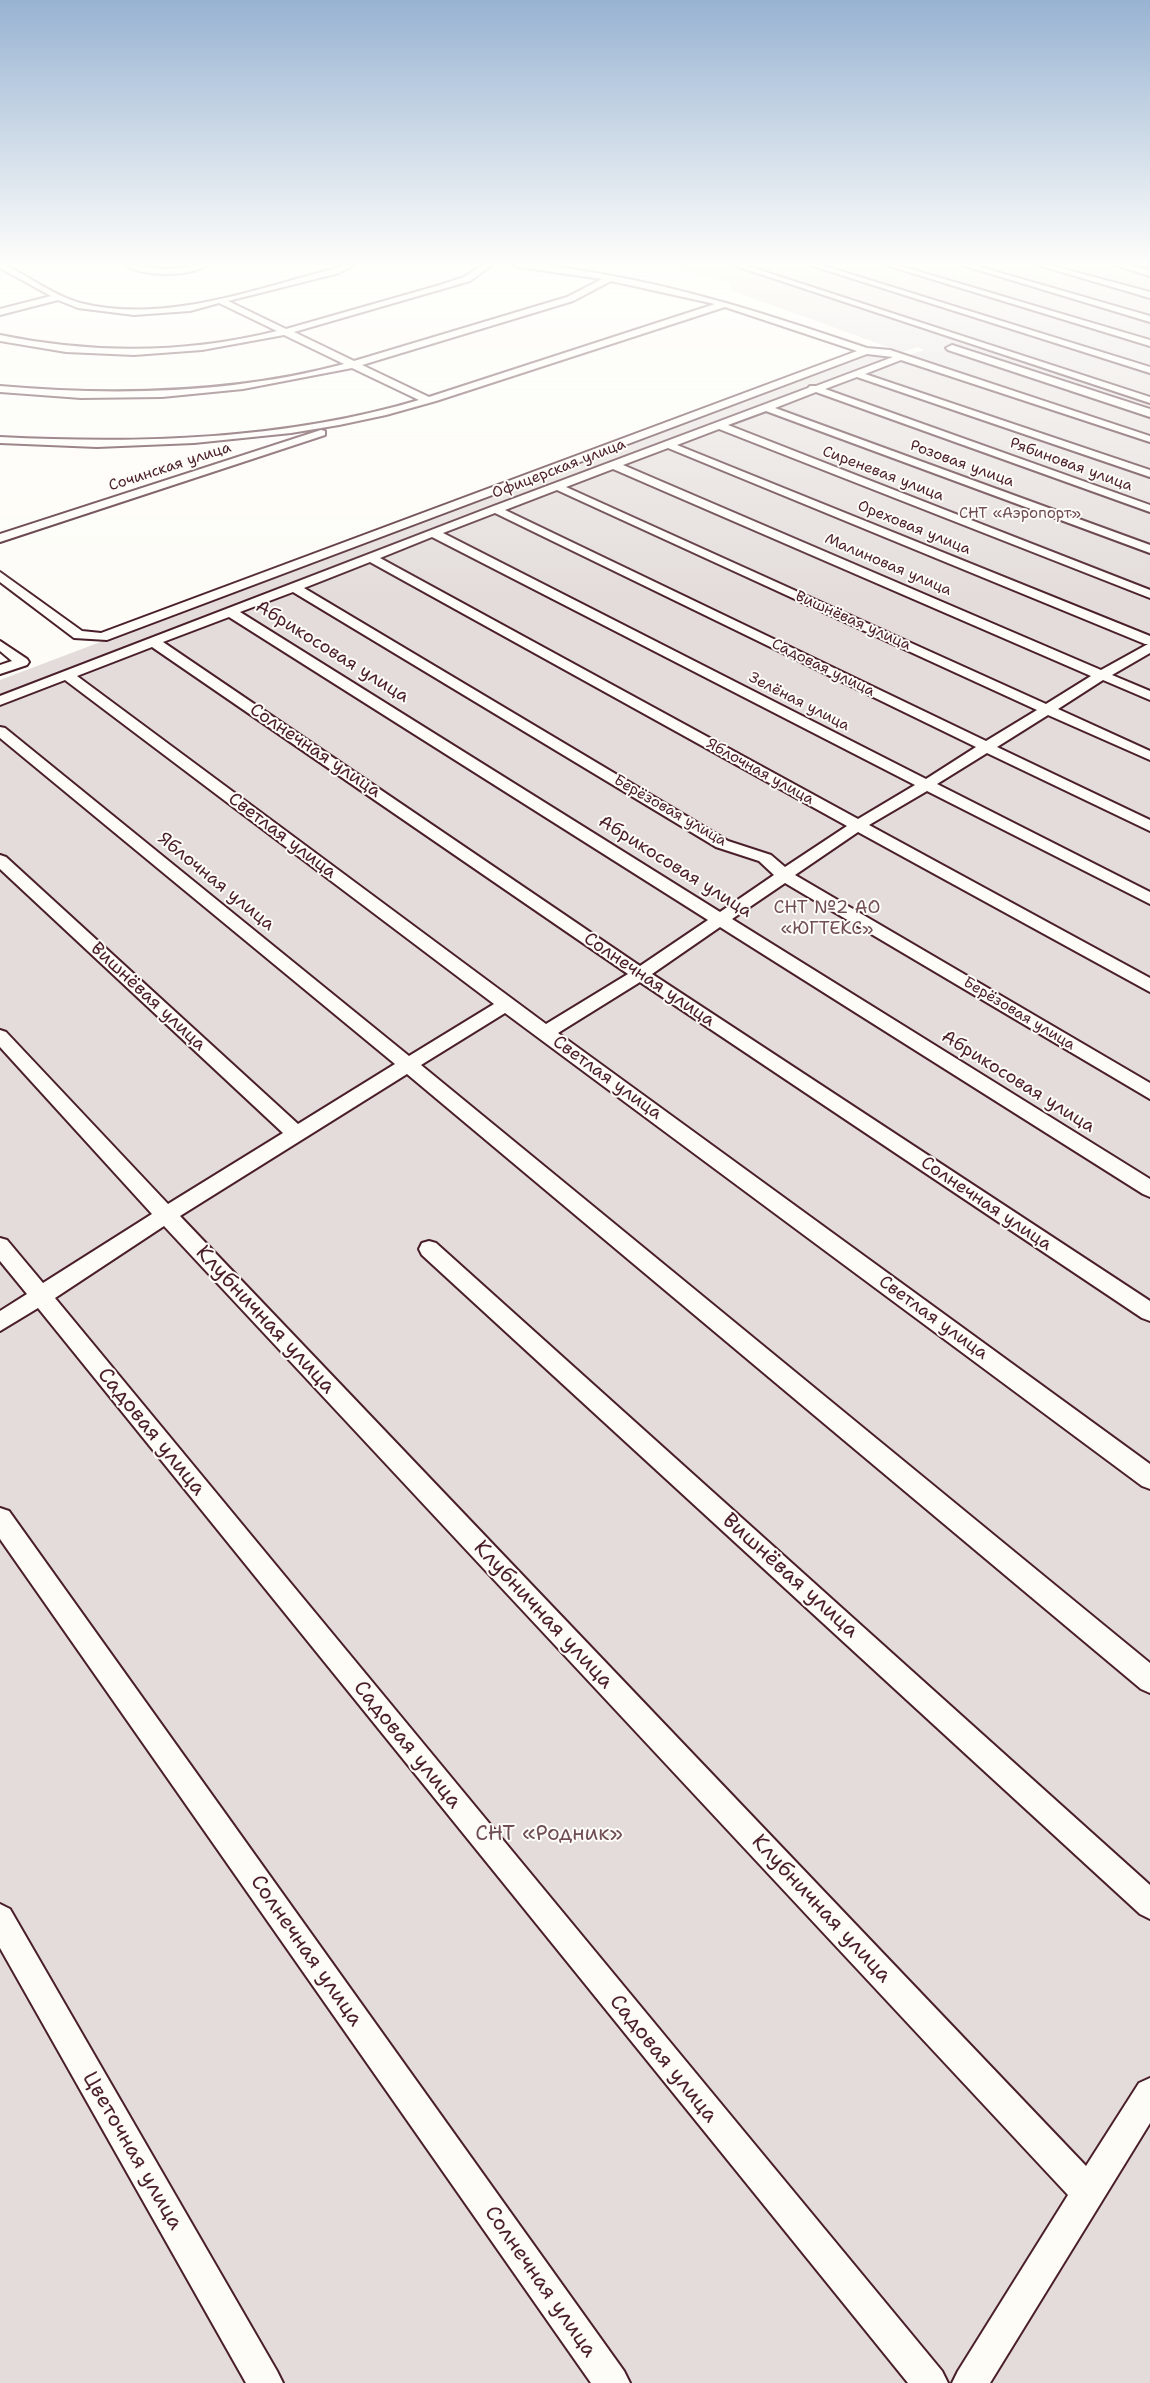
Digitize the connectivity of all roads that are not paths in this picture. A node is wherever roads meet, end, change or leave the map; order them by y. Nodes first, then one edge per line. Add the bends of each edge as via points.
1 (298, 376) edge
2 (378, 376) edge
3 (501, 376) edge
4 (799, 376) edge
5 (845, 376) edge
6 (863, 376) edge
7 (959, 376) edge
8 (1038, 376) edge
9 (1075, 376) edge
10 (813, 388) junction
11 (0, 389) edge
12 (427, 400) junction
13 (1150, 400) edge
14 (764, 407) junction
15 (1150, 413) edge
16 (348, 420) junction
17 (718, 425) junction
18 (1150, 439) edge
19 (0, 440) edge
20 (666, 444) junction
21 (613, 465) junction
22 (1150, 474) edge
23 (556, 486) junction
24 (495, 509) junction
25 (1150, 510) edge
26 (433, 532) junction
27 (0, 538) edge
28 (1150, 549) edge
29 (370, 557) junction
30 (0, 576) edge
31 (294, 587) junction
32 (1150, 594) edge
33 (230, 612) junction
34 (152, 641) junction
35 (1150, 641) edge
36 (0, 645) edge
37 (1150, 648) edge
38 (0, 670) edge
39 (67, 675) junction
40 (1102, 675) junction
41 (1150, 696) edge
42 (0, 701) edge
43 (1046, 709) junction
44 (0, 731) edge
45 (985, 746) junction
46 (1150, 756) edge
47 (926, 785) junction
48 (858, 826) junction
49 (1150, 826) edge
50 (0, 860) edge
51 (785, 876) junction
52 (1150, 899) edge
53 (720, 919) junction
54 (640, 974) junction
55 (1150, 986) edge
56 (506, 1004) junction
57 (545, 1033) junction
58 (0, 1036) edge
59 (407, 1064) junction
60 (1150, 1092) edge
61 (296, 1134) junction
62 (1150, 1189) edge
63 (166, 1215) junction
64 (0, 1246) edge
65 (429, 1249) dead end
66 (40, 1297) junction
67 (1150, 1312) edge
68 (0, 1322) edge
69 (1150, 1478) edge
70 (0, 1519) edge
71 (1150, 1680) edge
72 (1150, 1904) edge
73 (0, 1919) edge
74 (1150, 2094) edge
75 (1088, 2192) junction
76 (265, 2383) edge
77 (612, 2383) edge
78 (930, 2383) edge
79 (970, 2383) edge

1 - 11 street via 191,391 82,394
2 - 12 street
3 - 12 street
4 - 30 street via 118,633 92,638 79,635
5 - 10 street, Офицерская улица
6 - 22 street
7 - 18 street
8 - 15 street
9 - 13 street
10 - 14 street, Офицерская улица
10 - 25 street, Рябиновая улица
12 - 16 street
14 - 17 street, Офицерская улица
14 - 28 street, Розовая улица
16 - 19 street via 257,433 152,442
16 - 27 street, Сочинская улица via 314,436
17 - 20 street, Офицерская улица
17 - 32 street, Сиреневая улица
20 - 21 street, Офицерская улица
20 - 35 street, Ореховая улица
21 - 23 street, Офицерская улица
21 - 40 street, Малиновая улица
23 - 24 street, Офицерская улица
23 - 43 street, Вишнёвая улица
24 - 26 street, Офицерская улица
24 - 45 street, Садовая улица
26 - 29 street, Офицерская улица
26 - 47 street, Зелёная улица
29 - 31 street, Офицерская улица
29 - 48 street, Яблочная улица
31 - 33 street, Офицерская улица
31 - 51 street, Берёзовая улица via 722,844 765,858
33 - 34 street, Офицерская улица
33 - 53 street, Абрикосовая улица
34 - 39 street, Офицерская улица
34 - 54 street, Солнечная улица
36 - 38 street via 22,662
37 - 40 street
39 - 42 street, Офицерская улица
39 - 56 street, Светлая улица
40 - 41 street, Малиновая улица
40 - 43 street
43 - 45 street
43 - 46 street, Вишнёвая улица
44 - 59 street, Яблочная улица
45 - 47 street
45 - 49 street, Садовая улица
47 - 48 street
47 - 52 street, Зелёная улица
48 - 51 street
48 - 55 street, Яблочная улица
50 - 61 street, Вишнёвая улица
51 - 53 street
51 - 60 street, Берёзовая улица
53 - 54 street
53 - 62 street, Абрикосовая улица
54 - 57 street
54 - 67 street, Солнечная улица
56 - 57 street, Светлая улица
56 - 59 street
57 - 69 street, Светлая улица
58 - 63 street, Клубничная улица
59 - 61 street
59 - 71 street, Яблочная улица
61 - 63 street
63 - 66 street
63 - 75 street, Клубничная улица
64 - 66 street, Садовая улица
65 - 72 street, Вишнёвая улица
66 - 68 street
66 - 78 street, Садовая улица
70 - 77 street, Солнечная улица
73 - 76 street, Цветочная улица
74 - 75 street
75 - 79 street

